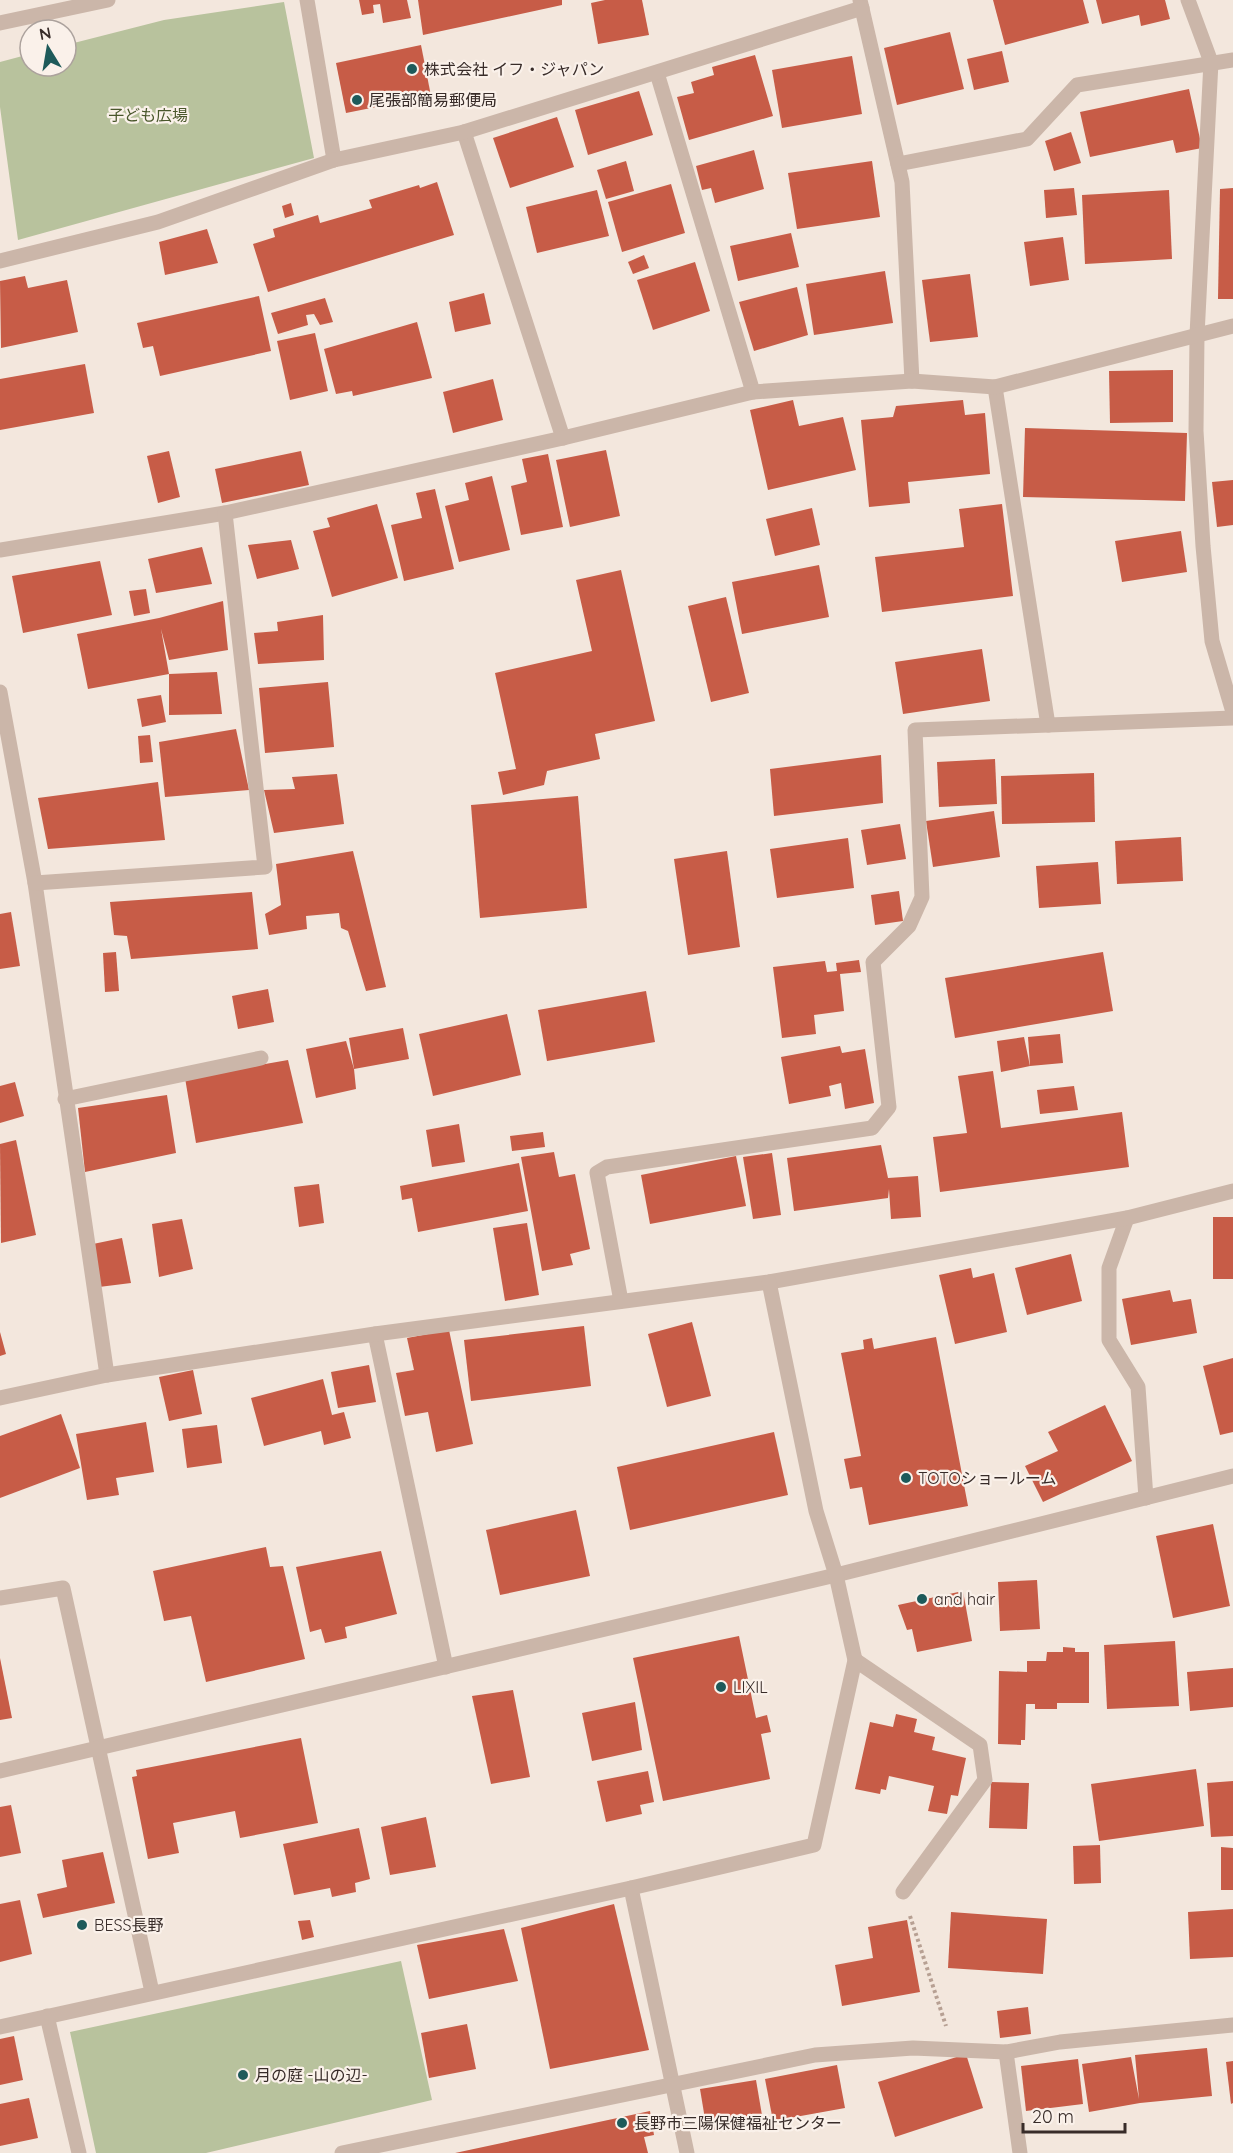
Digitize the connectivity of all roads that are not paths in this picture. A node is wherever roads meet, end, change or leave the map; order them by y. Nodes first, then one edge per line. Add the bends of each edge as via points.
1 (108, 0) edge
2 (307, 0) edge
3 (1188, 0) edge
4 (861, 4) edge
5 (0, 23) edge
6 (1233, 60) edge
7 (1210, 62) junction
8 (657, 73) junction
9 (464, 132) junction
10 (334, 160) junction
11 (898, 164) junction
12 (0, 261) edge
13 (1233, 326) edge
14 (1197, 335) junction
15 (912, 381) junction
16 (995, 387) junction
17 (753, 392) junction
18 (563, 438) junction
19 (225, 513) junction
20 (0, 550) edge
21 (0, 692) edge
22 (1233, 712) edge
23 (1233, 718) edge
24 (1048, 725) junction
25 (35, 883) junction
26 (261, 1058) dead end
27 (65, 1099) junction
28 (1233, 1191) edge
29 (1127, 1218) junction
30 (769, 1282) junction
31 (621, 1301) junction
32 (375, 1334) junction
33 (107, 1375) junction
34 (0, 1398) edge
35 (1233, 1476) edge
36 (1146, 1497) junction
37 (836, 1575) junction
38 (0, 1598) edge
39 (855, 1660) junction
40 (446, 1667) junction
41 (97, 1749) junction
42 (0, 1771) edge
43 (631, 1888) junction
44 (903, 1892) road end
45 (152, 1992) junction
46 (47, 2016) junction
47 (1233, 2025) edge
48 (0, 2027) edge
49 (1006, 2052) junction
50 (672, 2083) junction
51 (79, 2153) edge
52 (342, 2153) edge
53 (687, 2153) edge
54 (1020, 2153) edge

1 - 5 street
2 - 10 street
3 - 7 street
4 - 8 street
4 - 11 street
6 - 7 street
7 - 11 street via 1077,85 1027,139
7 - 14 street
8 - 9 street
8 - 17 street
9 - 10 street
9 - 18 street
10 - 12 street via 158,222
11 - 15 street
13 - 14 street
14 - 16 street
14 - 22 street via 1196,431 1204,558 1212,641
15 - 16 street
15 - 17 street
16 - 24 street
17 - 18 street
18 - 19 street
19 - 20 street
19 - 25 street via 265,867
21 - 25 street
23 - 24 street
24 - 31 street via 915,730 922,897 909,926 873,962 889,1107 872,1128 607,1167 597,1173
25 - 27 street
26 - 27 street
27 - 33 street
28 - 29 street
29 - 30 street
29 - 36 street via 1109,1268 1109,1340 1138,1387
30 - 31 street
30 - 37 street via 816,1511
31 - 32 street
32 - 33 street
32 - 40 street
33 - 34 street
35 - 36 street
36 - 37 street
37 - 39 street
37 - 40 street
38 - 41 street via 63,1588
39 - 43 street via 814,1845
39 - 44 street via 981,1745 986,1780
40 - 41 street
41 - 42 street
41 - 45 street
43 - 45 street
43 - 50 street
45 - 46 street
46 - 48 street
46 - 51 street
47 - 49 street via 1060,2042
49 - 50 street via 913,2048 815,2055
49 - 54 street
50 - 52 street
50 - 53 street

